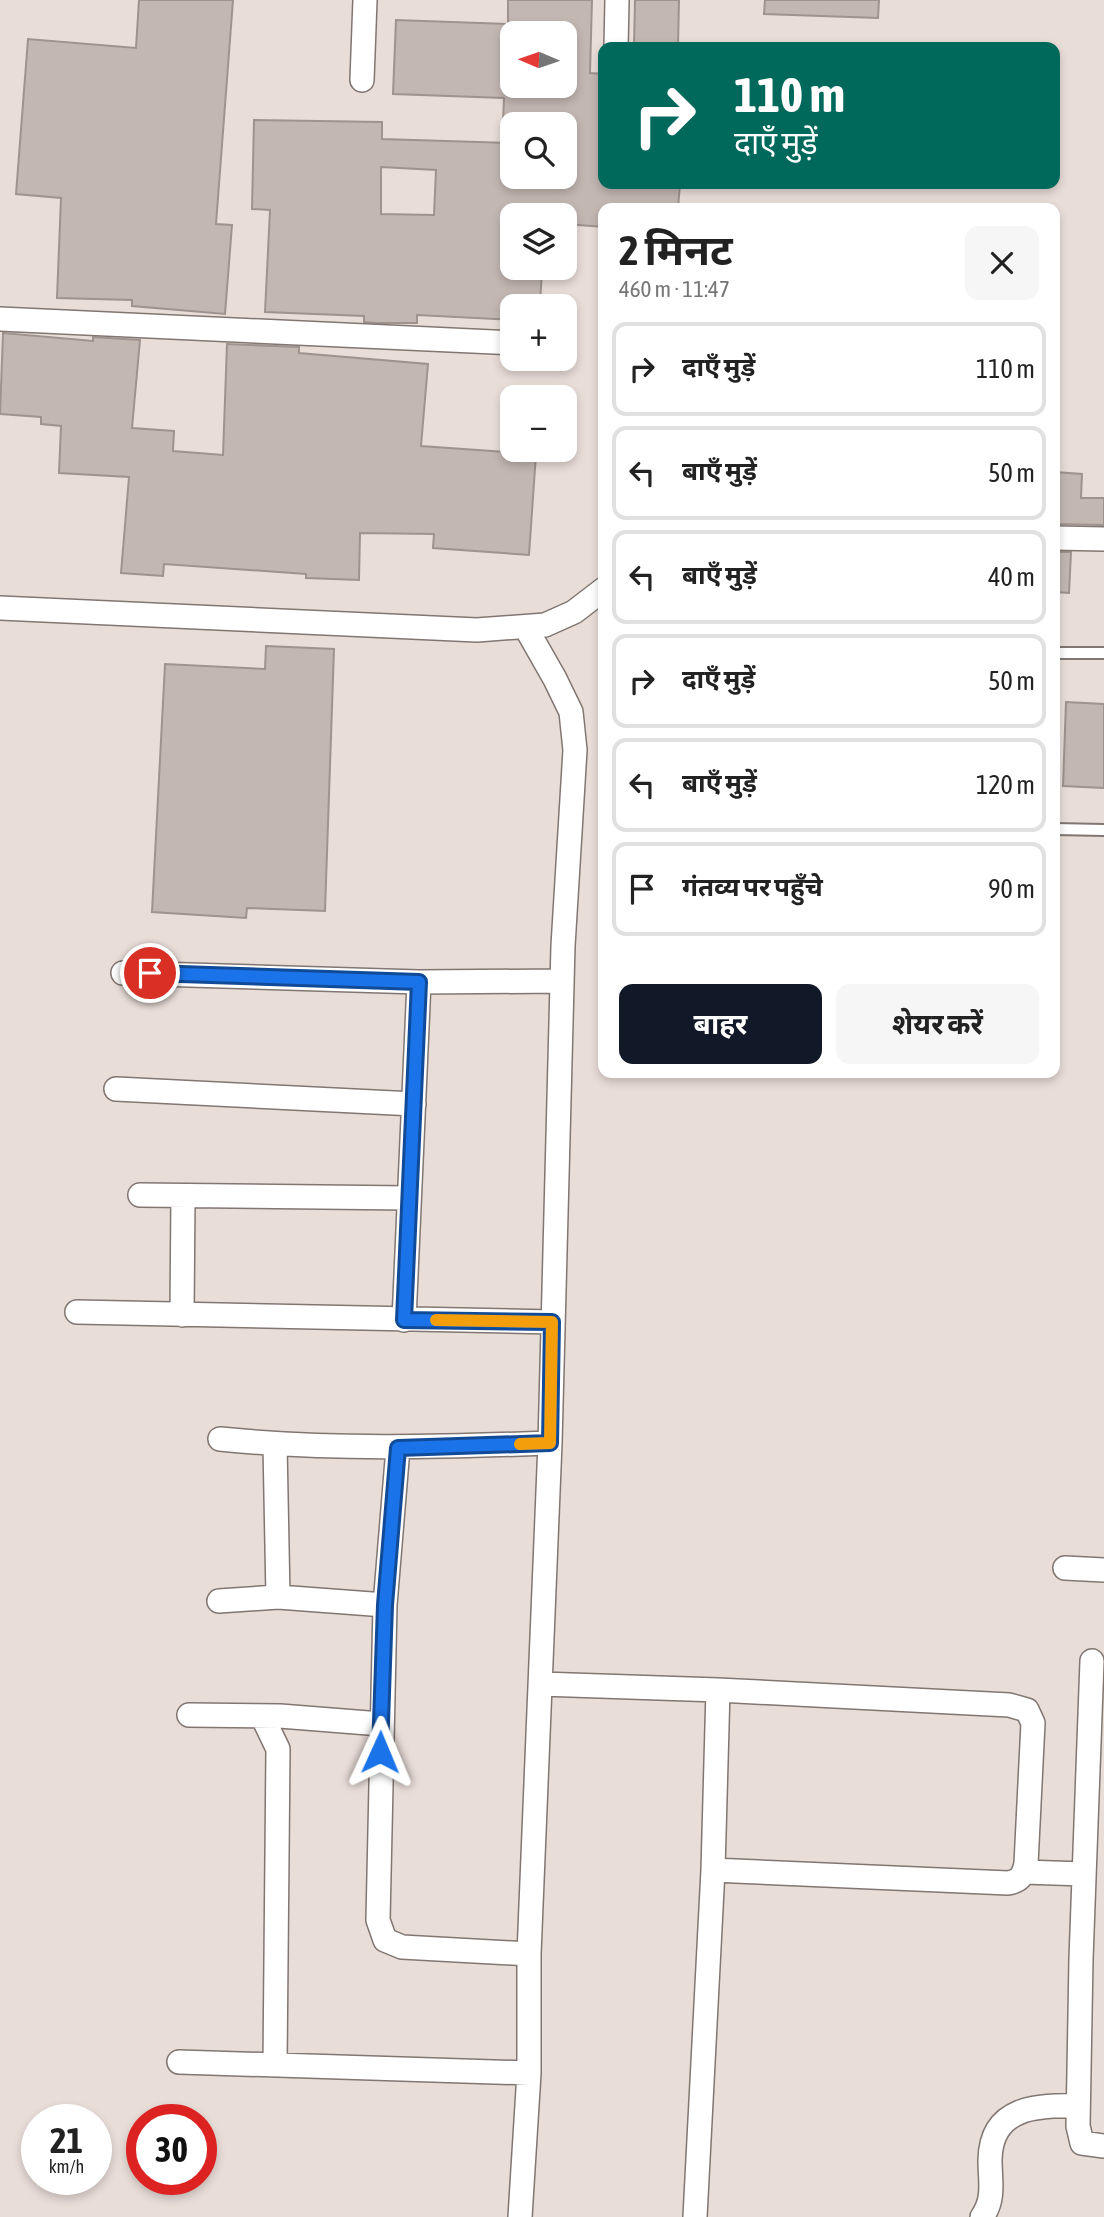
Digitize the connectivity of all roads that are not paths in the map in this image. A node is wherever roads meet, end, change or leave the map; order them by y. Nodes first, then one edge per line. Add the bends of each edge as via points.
1 (365, 0) edge
2 (617, 0) edge
3 (615, 42) edge
4 (362, 80) dead end
5 (0, 319) edge
6 (500, 342) edge
7 (1060, 538) edge
8 (1104, 539) edge
9 (598, 594) edge
10 (0, 608) edge
11 (526, 628) junction
12 (1060, 653) edge
13 (1104, 653) edge
14 (1060, 830) edge
15 (1104, 830) edge
16 (123, 973) dead end
17 (562, 981) junction
18 (419, 982) junction
19 (116, 1088) dead end
20 (414, 1104) junction
21 (140, 1195) dead end
22 (183, 1196) junction
23 (409, 1198) junction
24 (78, 1311) dead end
25 (182, 1315) junction
26 (404, 1320) junction
27 (552, 1322) junction
28 (220, 1439) dead end
29 (550, 1443) junction
30 (275, 1444) junction
31 (398, 1448) junction
32 (1065, 1568) dead end
33 (1104, 1570) edge
34 (278, 1597) junction
35 (219, 1601) dead end
36 (385, 1605) junction
37 (1092, 1661) dead end
38 (541, 1684) junction
39 (718, 1690) junction
40 (190, 1715) dead end
41 (261, 1716) junction
42 (381, 1724) junction
43 (713, 1870) junction
44 (1024, 1872) junction
45 (1084, 1874) junction
46 (529, 1954) junction
47 (179, 2062) dead end
48 (275, 2065) junction
49 (528, 2073) junction
50 (1078, 2106) junction
51 (1104, 2146) edge
52 (520, 2217) edge
53 (695, 2217) edge
54 (982, 2217) edge

1 - 4 street
2 - 3 street
5 - 6 street
7 - 8 street
9 - 11 street via 574,612
10 - 11 street via 477,630
11 - 17 street via 571,712 575,750
12 - 13 lane
14 - 15 lane
16 - 18 street
17 - 18 street
17 - 27 street
18 - 20 street
19 - 20 street
20 - 23 street
21 - 22 street
22 - 23 street
22 - 25 street
23 - 26 street
24 - 25 street
25 - 26 street
26 - 27 street
27 - 29 street
28 - 30 street
29 - 31 street
29 - 38 street
30 - 31 street
30 - 34 street
31 - 36 street
32 - 33 street
34 - 35 street
34 - 36 street
36 - 42 street
37 - 45 street
38 - 39 street
38 - 46 street
39 - 43 street
39 - 44 street via 1009,1705 1027,1710 1033,1723
40 - 41 street
41 - 42 street
41 - 48 street via 278,1749
42 - 46 street via 378,1920 385,1940 402,1947
43 - 44 street via 1008,1882 1019,1880
43 - 53 street
44 - 45 street
45 - 50 street
46 - 49 street
47 - 48 street
48 - 49 street
49 - 52 street
50 - 51 street via 1080,2139
50 - 54 street via 1035,2106 1000,2127 991,2145 990,2203

